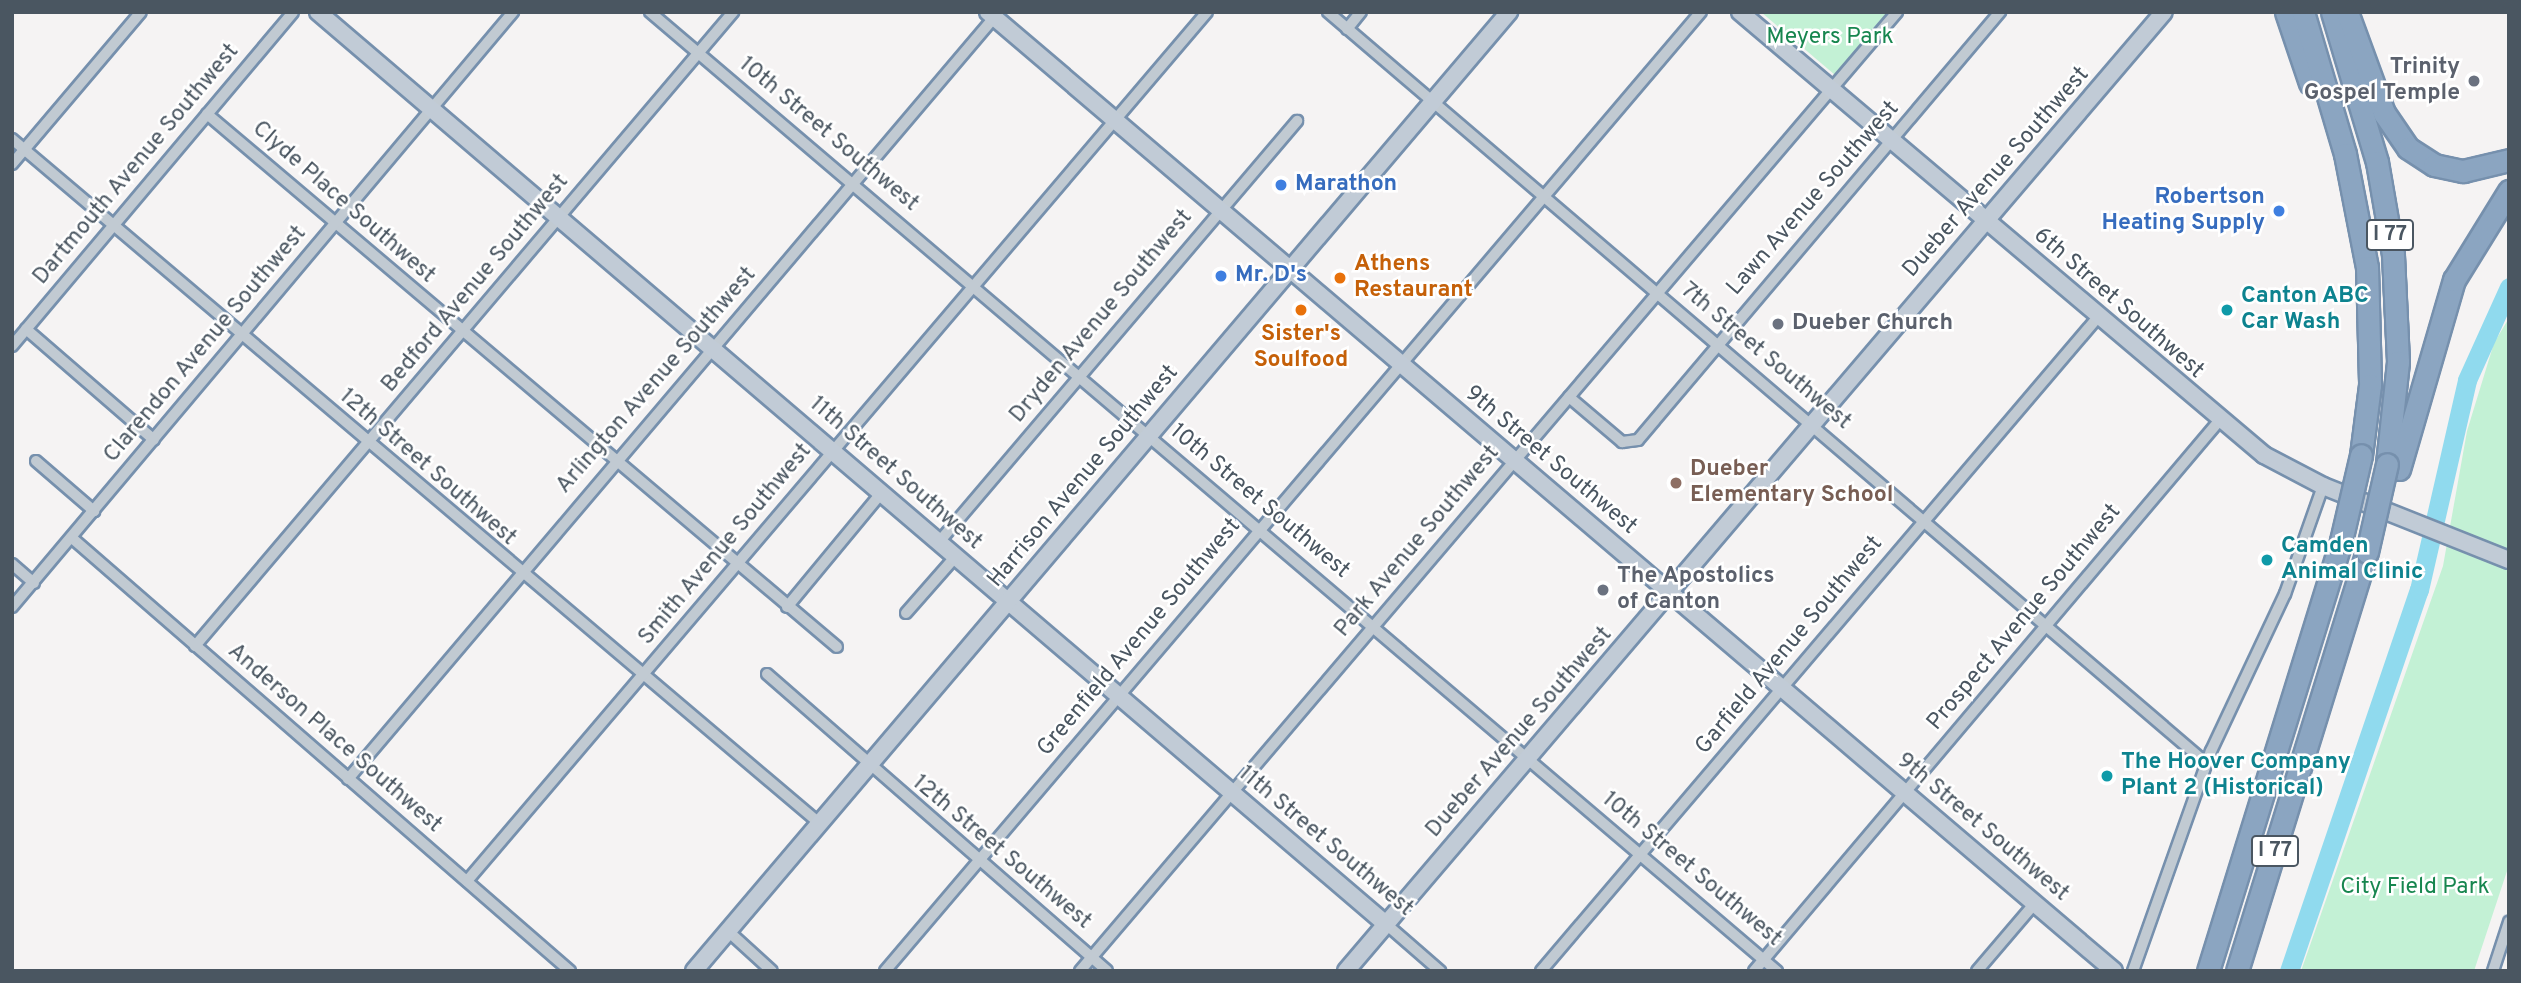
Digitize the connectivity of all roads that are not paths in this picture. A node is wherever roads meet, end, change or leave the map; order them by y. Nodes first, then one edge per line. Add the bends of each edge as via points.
1 (141, 12) edge
2 (293, 12) edge
3 (318, 12) edge
4 (513, 12) edge
5 (650, 12) edge
6 (733, 12) edge
7 (1207, 12) edge
8 (1328, 12) edge
9 (1361, 12) edge
10 (1509, 12) edge
11 (1701, 12) edge
12 (1740, 12) edge
13 (1897, 12) edge
14 (2000, 12) edge
15 (2164, 12) edge
16 (2286, 12) edge
17 (2303, 12) edge
18 (2332, 12) edge
19 (2347, 12) edge
20 (994, 14) edge
21 (1347, 29) junction
22 (699, 53) junction
23 (1831, 90) junction
24 (1432, 102) junction
25 (432, 109) junction
26 (207, 114) junction
27 (1115, 121) junction
28 (1297, 121) dead end
29 (12, 139) edge
30 (1892, 141) junction
31 (25, 149) junction
32 (2509, 160) edge
33 (12, 164) edge
34 (853, 183) junction
35 (2509, 191) edge
36 (1544, 197) junction
37 (1220, 210) junction
38 (2358, 215) junction
39 (559, 218) junction
40 (1986, 220) junction
41 (335, 224) junction
42 (114, 226) junction
43 (1290, 269) junction
44 (974, 286) junction
45 (1657, 293) junction
46 (2098, 317) junction
47 (26, 329) junction
48 (461, 333) junction
49 (241, 335) junction
50 (1717, 344) junction
51 (12, 346) edge
52 (713, 349) junction
53 (1401, 364) junction
54 (1079, 377) junction
55 (1569, 397) junction
56 (2219, 421) junction
57 (1812, 424) junction
58 (1149, 436) junction
59 (154, 440) junction
60 (367, 444) junction
61 (834, 451) junction
62 (1515, 460) junction
63 (36, 461) dead end
64 (615, 463) junction
65 (2393, 466) junction
66 (2323, 486) junction
67 (882, 492) junction
68 (94, 511) junction
69 (1924, 520) junction
70 (1259, 530) junction
71 (72, 538) junction
72 (939, 542) junction
73 (956, 556) junction
74 (2509, 560) edge
75 (12, 564) edge
76 (736, 565) junction
77 (519, 575) junction
78 (34, 583) junction
79 (1670, 592) junction
80 (1008, 602) junction
81 (12, 607) edge
82 (787, 607) junction
83 (906, 613) dead end
84 (2048, 624) junction
85 (1373, 626) junction
86 (195, 646) junction
87 (837, 647) dead end
88 (768, 674) dead end
89 (640, 677) junction
90 (1783, 688) junction
91 (1118, 696) junction
92 (1528, 758) junction
93 (2206, 763) junction
94 (869, 764) junction
95 (348, 779) junction
96 (1231, 793) junction
97 (1905, 793) junction
98 (820, 823) junction
99 (1640, 855) junction
100 (978, 861) junction
101 (467, 881) junction
102 (2035, 903) junction
103 (2509, 922) edge
104 (1386, 924) junction
105 (728, 931) junction
106 (1091, 958) junction
107 (1763, 960) junction
108 (569, 971) edge
109 (694, 971) edge
110 (772, 971) edge
111 (885, 971) edge
112 (1080, 971) edge
113 (1107, 971) edge
114 (1346, 971) edge
115 (1440, 971) edge
116 (1541, 971) edge
117 (1754, 971) edge
118 (1777, 971) edge
119 (1977, 971) edge
120 (2114, 971) edge
121 (2133, 971) edge
122 (2208, 971) edge
123 (2237, 971) edge
124 (2493, 971) edge

1 - 31 street
2 - 26 street, Dartmouth Avenue Southwest
3 - 25 street, 11th Street Southwest
4 - 25 street, Clarendon Avenue Southwest
5 - 22 street, 10th Street Southwest
6 - 22 street, Bedford Avenue Southwest
7 - 27 street, Smith Avenue Southwest
8 - 21 street, 7th Street Southwest
9 - 21 street
10 - 24 street, Harrison Avenue Southwest
11 - 36 street, Greenfield Avenue Southwest
12 - 23 street, 6th Street Southwest
13 - 23 street, Park Avenue Southwest
14 - 30 street, Lawn Avenue Southwest
15 - 40 street, Dueber Avenue Southwest
16 - 38 highway
17 - 38 highway, I 77
18 - 65 highway, I 77 via 2377,162 2395,268 2398,362
19 - 32 highway via 2384,113 2408,148 2434,165 2463,171
20 - 27 street, 9th Street Southwest
20 - 34 street, Arlington Avenue Southwest
21 - 24 street, 7th Street Southwest
22 - 34 street, 10th Street Southwest
22 - 39 street, Bedford Avenue Southwest
23 - 30 street, 6th Street Southwest
23 - 45 street, Park Avenue Southwest
24 - 36 street, 7th Street Southwest
24 - 43 street, Harrison Avenue Southwest
25 - 39 street, 11th Street Southwest
25 - 41 street, Clarendon Avenue Southwest
26 - 41 street, Clyde Place Southwest
26 - 42 street, Dartmouth Avenue Southwest
27 - 37 street, 9th Street Southwest
27 - 44 street, Smith Avenue Southwest
28 - 37 street, Dryden Avenue Southwest
29 - 31 street, 12th Street Southwest
30 - 40 street, 6th Street Southwest
30 - 50 street, Lawn Avenue Southwest
31 - 33 street
31 - 42 street, 12th Street Southwest
34 - 44 street, 10th Street Southwest
34 - 52 street, Arlington Avenue Southwest
35 - 65 highway via 2454,279
36 - 45 street, 7th Street Southwest
36 - 53 street, Greenfield Avenue Southwest
37 - 43 street, 9th Street Southwest
37 - 54 street, Dryden Avenue Southwest
38 - 122 highway, I 77, bridge via 2371,332 2361,454 2342,541
39 - 48 street, Bedford Avenue Southwest
39 - 52 street, 11th Street Southwest
40 - 46 street, 6th Street Southwest
40 - 57 street, Dueber Avenue Southwest
41 - 48 street, Clyde Place Southwest
41 - 49 street, Clarendon Avenue Southwest
42 - 47 street, Dartmouth Avenue Southwest
42 - 49 street, 12th Street Southwest
43 - 53 street, 9th Street Southwest
43 - 58 street, Harrison Avenue Southwest
44 - 54 street, 10th Street Southwest
44 - 61 street, Smith Avenue Southwest
45 - 50 street, 7th Street Southwest
45 - 55 street, Park Avenue Southwest
46 - 56 street, 6th Street Southwest
46 - 69 street, Garfield Avenue Southwest
47 - 51 street, Dartmouth Avenue Southwest
47 - 59 street
48 - 60 street, Bedford Avenue Southwest
48 - 64 street, Clyde Place Southwest
49 - 59 street, Clarendon Avenue Southwest
49 - 60 street, 12th Street Southwest
50 - 55 street, Lawn Avenue Southwest via 1631,444
50 - 57 street, 7th Street Southwest
52 - 61 street, 11th Street Southwest
52 - 64 street, Arlington Avenue Southwest
53 - 62 street, 9th Street Southwest
53 - 70 street, Greenfield Avenue Southwest
54 - 58 street, 10th Street Southwest
54 - 72 street, Dryden Avenue Southwest
55 - 62 street, Park Avenue Southwest
56 - 66 street, 6th Street Southwest via 2264,455
56 - 84 street, Prospect Avenue Southwest
57 - 69 street, 7th Street Southwest
57 - 79 street, Dueber Avenue Southwest
58 - 70 street, 10th Street Southwest
58 - 80 street, Harrison Avenue Southwest
59 - 68 street, Clarendon Avenue Southwest
60 - 77 street, 12th Street Southwest
60 - 86 street, Bedford Avenue Southwest
61 - 67 street, 11th Street Southwest
61 - 76 street, Smith Avenue Southwest
62 - 79 street, 9th Street Southwest
62 - 85 street, Park Avenue Southwest
63 - 68 street
64 - 76 street, Clyde Place Southwest
64 - 77 street, Arlington Avenue Southwest
65 - 123 highway, I 77, bridge via 2373,555
66 - 74 street, 6th Street Southwest
66 - 93 street via 2285,594
67 - 72 street, 11th Street Southwest
67 - 82 street
68 - 71 street, Clarendon Avenue Southwest
69 - 84 street, 7th Street Southwest
69 - 90 street, Garfield Avenue Southwest
70 - 85 street, 10th Street Southwest
70 - 91 street, Greenfield Avenue Southwest
71 - 78 street, Clarendon Avenue Southwest
71 - 86 street, Anderson Place Southwest
72 - 73 street, 11th Street Southwest
73 - 80 street, 11th Street Southwest
73 - 83 street
75 - 78 street
76 - 82 street, Clyde Place Southwest
76 - 89 street, Smith Avenue Southwest
77 - 89 street, 12th Street Southwest
77 - 95 street, Arlington Avenue Southwest
78 - 81 street, Clarendon Avenue Southwest
79 - 90 street, 9th Street Southwest
79 - 92 street, Dueber Avenue Southwest
80 - 91 street, 11th Street Southwest
80 - 94 street, Harrison Avenue Southwest
82 - 87 street, Clyde Place Southwest
84 - 93 street, 7th Street Southwest
84 - 97 street, Prospect Avenue Southwest
85 - 92 street, 10th Street Southwest
85 - 96 street, Park Avenue Southwest
86 - 95 street, Anderson Place Southwest
88 - 94 street, 12th Street Southwest
89 - 98 street, 12th Street Southwest
89 - 101 street, Smith Avenue Southwest
90 - 97 street, 9th Street Southwest
90 - 99 street, Garfield Avenue Southwest
91 - 96 street, 11th Street Southwest
91 - 100 street, Greenfield Avenue Southwest
92 - 99 street, 10th Street Southwest
92 - 104 street, Dueber Avenue Southwest
93 - 121 street
94 - 98 street, Harrison Avenue Southwest
94 - 100 street, 12th Street Southwest
95 - 101 street, Anderson Place Southwest
96 - 104 street, 11th Street Southwest
96 - 106 street, Park Avenue Southwest
97 - 102 street, 9th Street Southwest
97 - 107 street, Prospect Avenue Southwest
98 - 105 street, Harrison Avenue Southwest
99 - 107 street, 10th Street Southwest
99 - 116 street, Garfield Avenue Southwest
100 - 106 street, 12th Street Southwest
100 - 111 street, Greenfield Avenue Southwest
101 - 108 street, Anderson Place Southwest
102 - 119 street
102 - 120 street, 9th Street Southwest
103 - 124 street
104 - 114 street, Dueber Avenue Southwest
104 - 115 street, 11th Street Southwest
105 - 109 street, Harrison Avenue Southwest
105 - 110 street
106 - 112 street, Park Avenue Southwest
106 - 113 street, 12th Street Southwest
107 - 117 street, Prospect Avenue Southwest
107 - 118 street, 10th Street Southwest

